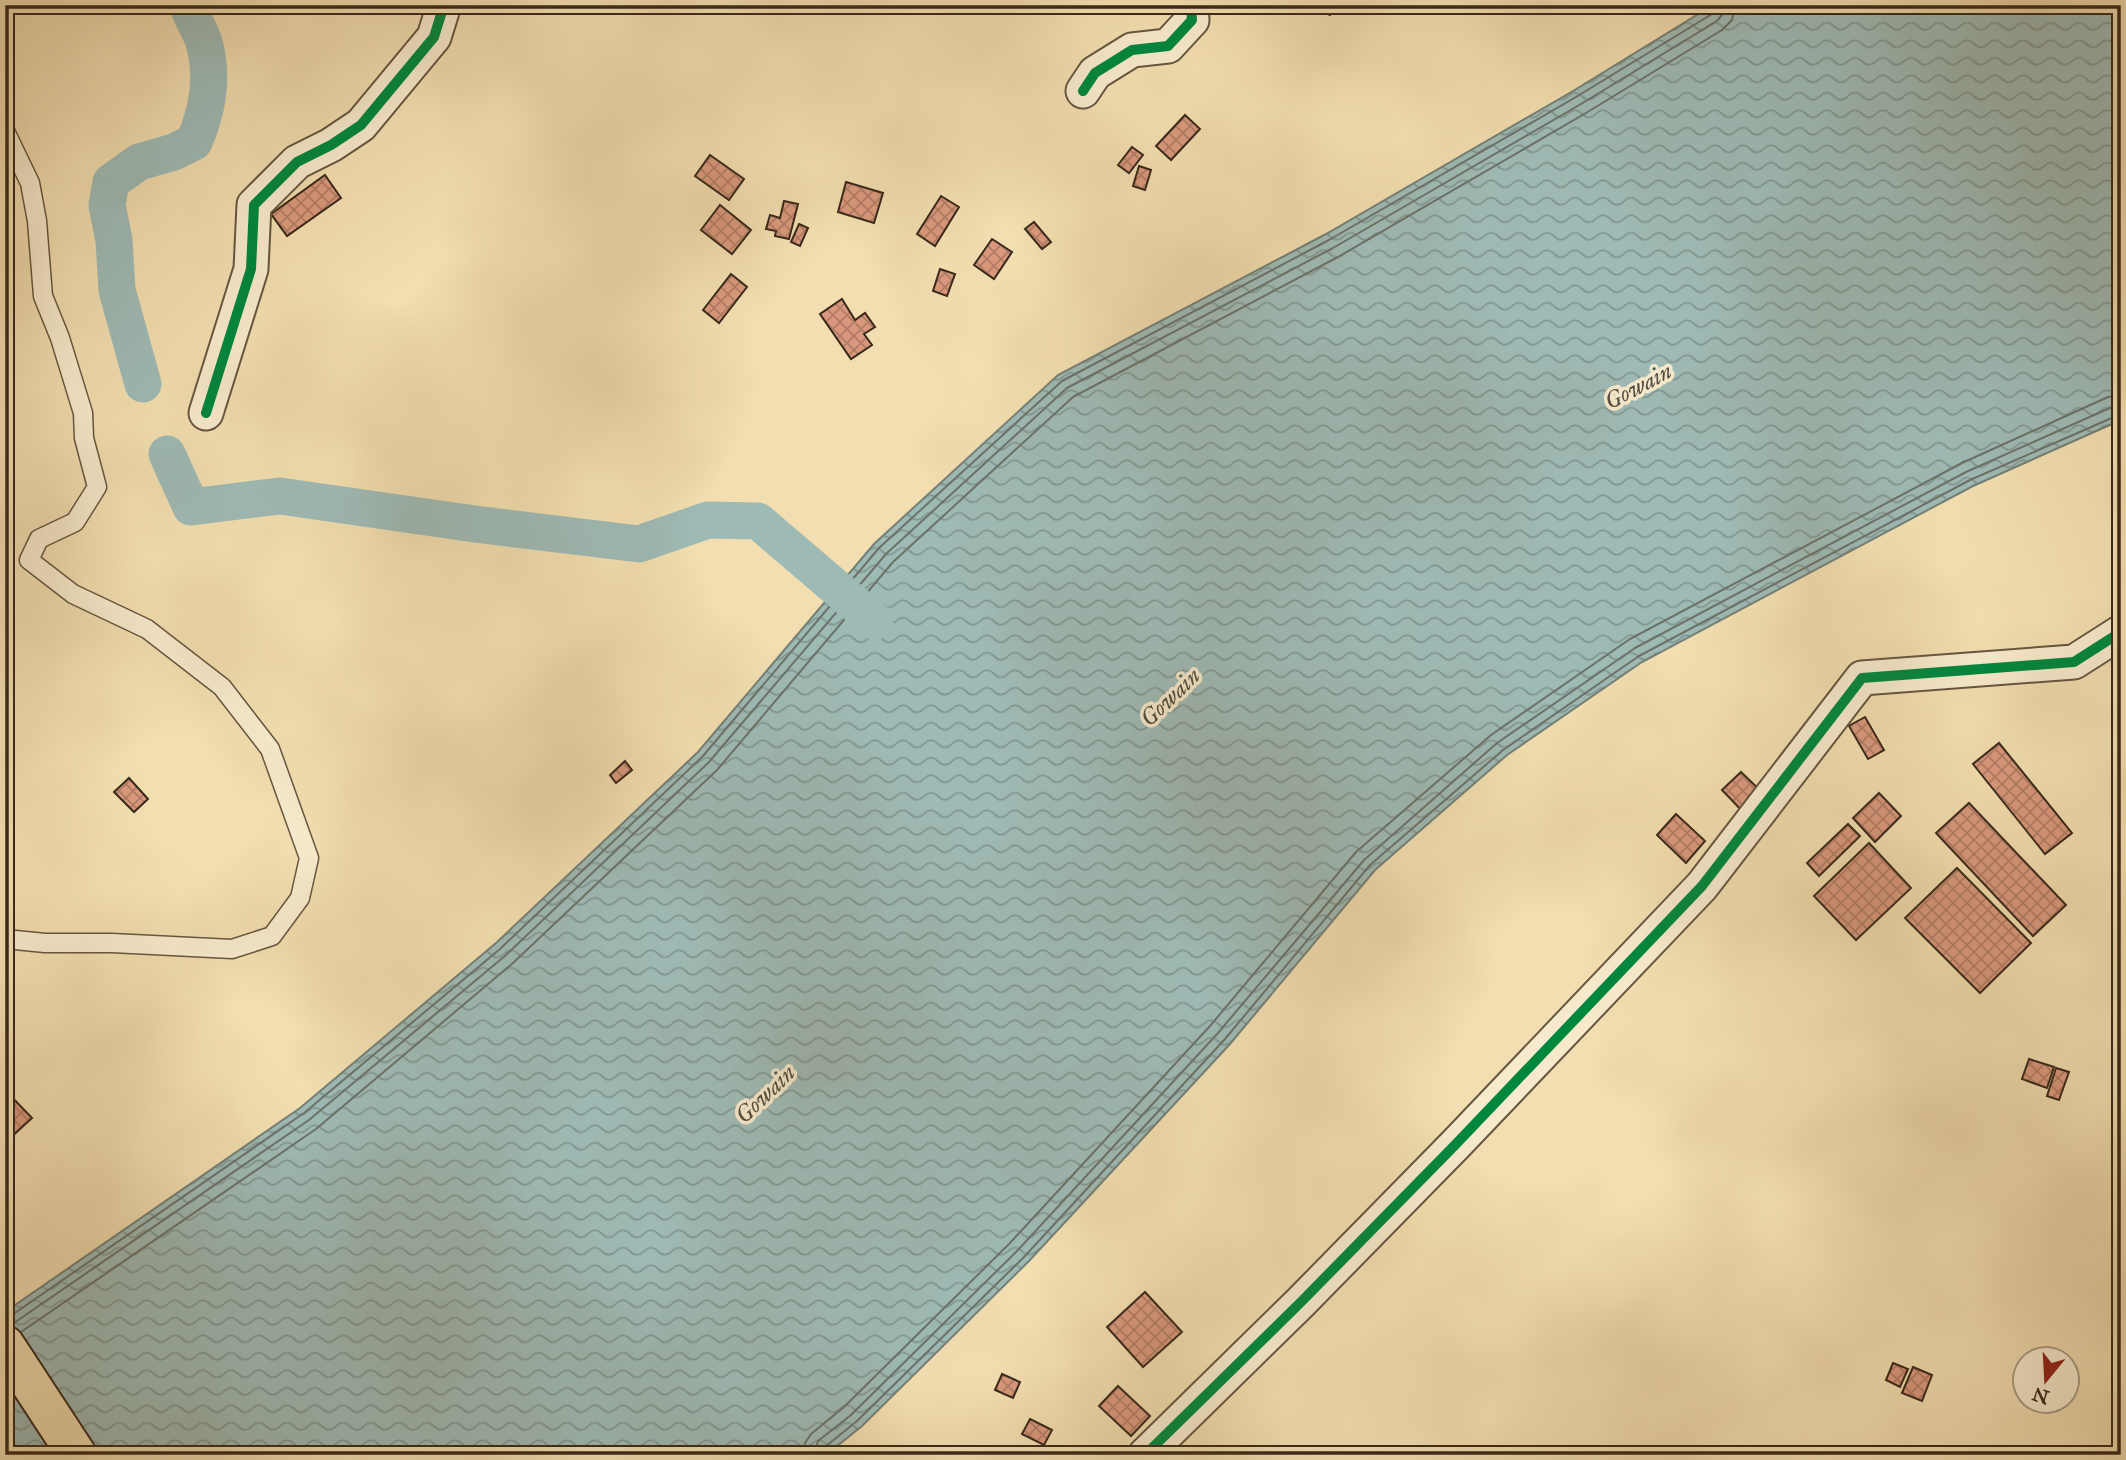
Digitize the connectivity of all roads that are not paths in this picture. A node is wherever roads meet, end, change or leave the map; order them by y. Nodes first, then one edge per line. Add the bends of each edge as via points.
1 (444, 5) edge
2 (1191, 5) edge
3 (1083, 91) dead end
4 (5, 131) edge
5 (206, 413) dead end
6 (2121, 632) edge
7 (5, 939) edge
8 (5, 1345) edge
9 (77, 1455) edge
10 (1145, 1455) edge

1 - 5 street via 434,37 361,125 297,162 254,205 251,270
2 - 3 street via 1192,20 1168,46 1132,50 1095,73
4 - 7 lane via 30,183 43,296 83,413 84,438 97,487 75,522 38,539 29,559 73,594 147,629 222,687 270,750 309,858 300,898 272,936 232,949
6 - 10 street via 2074,662 1862,678 1702,886 1388,1213
8 - 9 highway

